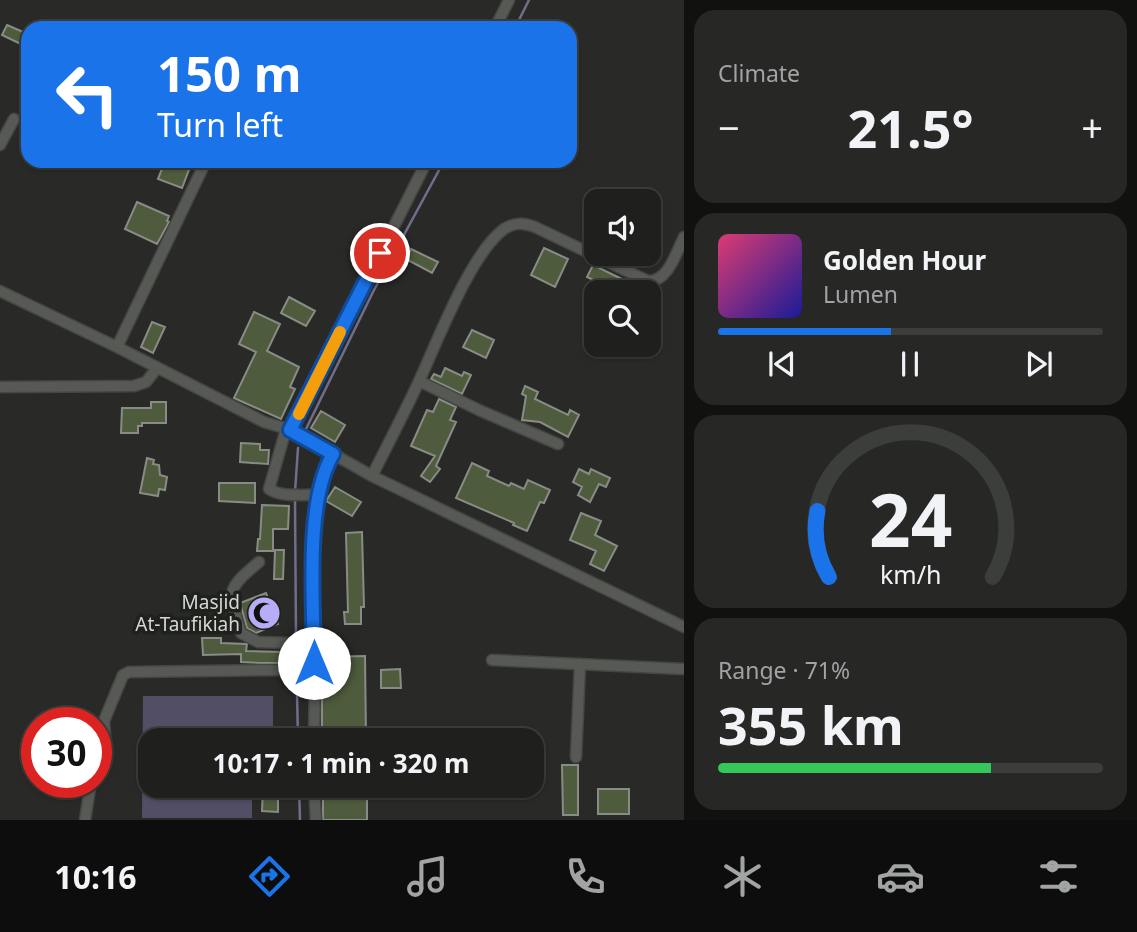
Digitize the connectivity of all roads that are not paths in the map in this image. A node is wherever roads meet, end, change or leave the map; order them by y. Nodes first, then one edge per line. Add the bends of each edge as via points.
1 (509, 0) edge
2 (498, 21) edge
3 (14, 119) dead end
4 (0, 145) edge
5 (203, 168) edge
6 (424, 168) edge
7 (684, 237) edge
8 (0, 291) edge
9 (117, 347) junction
10 (157, 368) junction
11 (419, 381) junction
12 (0, 387) edge
13 (288, 429) junction
14 (558, 444) dead end
15 (333, 454) junction
16 (372, 476) junction
17 (318, 495) junction
18 (260, 562) dead end
19 (684, 627) edge
20 (314, 641) junction
21 (295, 643) junction
22 (492, 660) dead end
23 (580, 664) junction
24 (684, 668) edge
25 (110, 707) edge
26 (314, 728) edge
27 (576, 757) dead end
28 (88, 798) edge
29 (315, 798) edge
30 (85, 820) edge
31 (316, 820) edge

1 - 2 street
3 - 4 street
5 - 9 street
6 - 13 street
7 - 11 street via 656,282 535,227 511,225 484,249
8 - 9 street
9 - 10 street
10 - 12 street via 146,382 134,386
10 - 13 street via 264,422
11 - 14 street
11 - 16 street
13 - 15 street
13 - 17 street via 269,489
15 - 16 street
15 - 17 street
16 - 19 street
17 - 20 street
18 - 21 street via 232,589 241,633 258,642
20 - 21 street
20 - 26 street
21 - 25 street via 291,658 279,670 129,671
22 - 23 street
23 - 24 street
23 - 27 street
28 - 30 street
29 - 31 street

